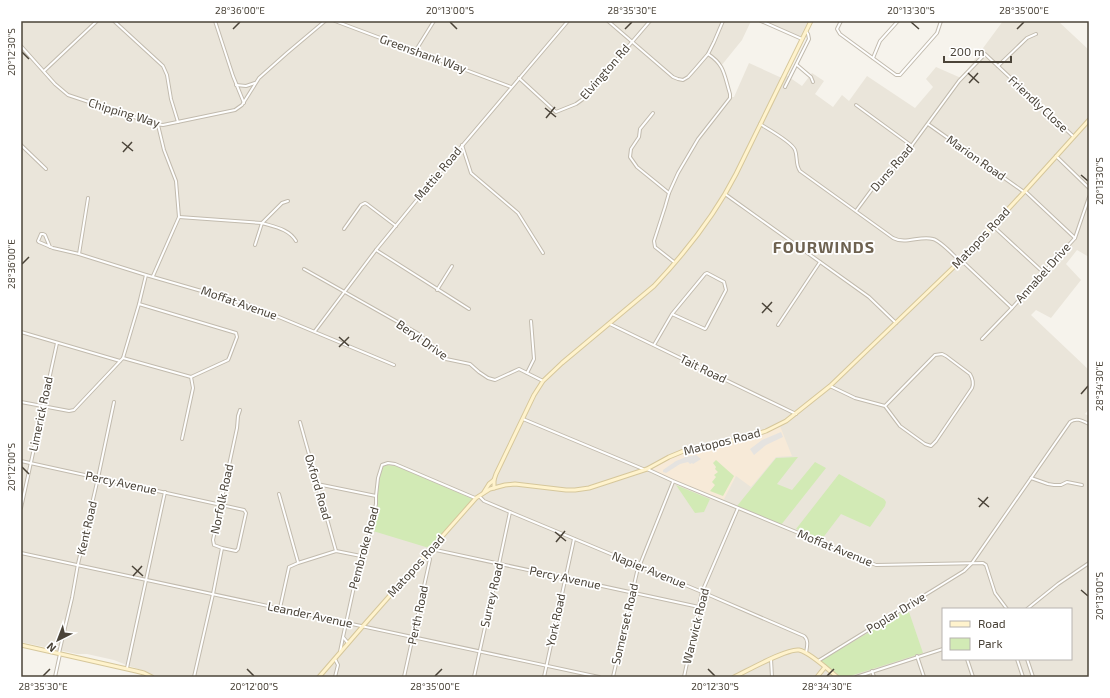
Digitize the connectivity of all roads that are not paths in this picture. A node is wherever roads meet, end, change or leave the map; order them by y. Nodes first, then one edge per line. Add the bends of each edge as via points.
1 (97, 21) edge
2 (114, 21) edge
3 (215, 21) edge
4 (325, 21) edge
5 (335, 21) edge
6 (434, 21) edge
7 (568, 21) edge
8 (608, 21) edge
9 (650, 21) edge
10 (723, 21) edge
11 (761, 21) edge
12 (811, 21) edge
13 (841, 21) edge
14 (898, 21) edge
15 (941, 21) edge
16 (806, 31) junction
17 (1036, 34) dead end
18 (802, 39) junction
19 (632, 41) junction
20 (21, 46) edge
21 (416, 51) junction
22 (708, 54) junction
23 (985, 54) joint
24 (873, 58) junction
25 (797, 65) junction
26 (998, 66) junction
27 (44, 71) junction
28 (519, 78) junction
29 (256, 82) junction
30 (813, 82) dead end
31 (236, 85) junction
32 (785, 86) dead end
33 (511, 87) junction
34 (244, 103) junction
35 (856, 105) dead end
36 (653, 113) dead end
37 (1089, 120) edge
38 (178, 122) junction
39 (760, 124) junction
40 (928, 124) junction
41 (158, 125) junction
42 (1074, 137) junction
43 (21, 145) edge
44 (462, 145) junction
45 (912, 146) junction
46 (1056, 156) junction
47 (46, 169) dead end
48 (1089, 188) edge
49 (1025, 192) junction
50 (669, 193) junction
51 (725, 194) junction
52 (1089, 197) edge
53 (88, 198) dead end
54 (288, 201) dead end
55 (856, 211) junction
56 (179, 217) junction
57 (262, 223) junction
58 (396, 226) junction
59 (993, 226) junction
60 (344, 229) dead end
61 (1075, 238) junction
62 (296, 241) dead end
63 (255, 245) dead end
64 (50, 247) junction
65 (376, 250) junction
66 (543, 253) dead end
67 (79, 254) junction
68 (960, 261) junction
69 (820, 262) junction
70 (675, 263) junction
71 (452, 266) dead end
72 (304, 269) dead end
73 (1044, 273) junction
74 (146, 275) junction
75 (153, 276) junction
76 (437, 290) junction
77 (345, 292) junction
78 (139, 304) junction
79 (1012, 308) junction
80 (469, 309) dead end
81 (672, 314) junction
82 (532, 320) dead end
83 (896, 323) junction
84 (610, 324) junction
85 (778, 325) dead end
86 (315, 331) junction
87 (21, 332) edge
88 (982, 339) dead end
89 (56, 343) junction
90 (654, 346) junction
91 (123, 358) junction
92 (120, 361) junction
93 (394, 366) dead end
94 (527, 373) junction
95 (191, 377) junction
96 (543, 381) junction
97 (830, 386) junction
98 (21, 402) edge
99 (114, 402) dead end
100 (885, 406) junction
101 (43, 407) junction
102 (240, 410) dead end
103 (796, 414) junction
104 (523, 419) junction
105 (300, 422) dead end
106 (1089, 424) edge
107 (182, 439) dead end
108 (21, 461) edge
109 (31, 463) junction
110 (646, 469) junction
111 (98, 478) junction
112 (1031, 478) junction
113 (494, 480) junction
114 (673, 481) junction
115 (317, 484) junction
116 (1082, 485) dead end
117 (494, 488) junction
118 (165, 492) junction
119 (483, 493) junction
120 (279, 494) dead end
121 (376, 496) junction
122 (477, 497) junction
123 (221, 504) junction
124 (21, 508) edge
125 (738, 508) junction
126 (510, 512) junction
127 (574, 539) junction
128 (222, 548) junction
129 (431, 549) junction
130 (336, 551) junction
131 (21, 553) edge
132 (427, 554) junction
133 (362, 556) junction
134 (298, 563) junction
135 (972, 563) junction
136 (1089, 563) edge
137 (78, 564) junction
138 (500, 564) junction
139 (640, 566) junction
140 (565, 579) junction
141 (146, 580) junction
142 (702, 592) junction
143 (632, 593) junction
144 (213, 594) junction
145 (699, 607) junction
146 (280, 608) junction
147 (1006, 608) edge
148 (1027, 608) edge
149 (346, 622) junction
150 (363, 626) junction
151 (343, 637) junction
152 (413, 637) junction
153 (348, 643) junction
154 (21, 645) edge
155 (942, 649) edge
156 (480, 652) junction
157 (340, 653) junction
158 (806, 653) junction
159 (59, 654) junction
160 (917, 656) junction
161 (335, 659) junction
162 (771, 659) junction
163 (967, 660) edge
164 (1017, 660) edge
165 (1028, 660) edge
166 (818, 661) junction
167 (546, 666) junction
168 (825, 667) junction
169 (127, 668) junction
170 (872, 671) junction
171 (836, 676) edge
172 (55, 677) edge
173 (152, 677) edge
174 (194, 677) edge
175 (319, 677) edge
176 (335, 677) edge
177 (404, 677) edge
178 (474, 677) edge
179 (544, 677) edge
180 (599, 677) edge
181 (614, 677) edge
182 (684, 677) edge
183 (734, 677) edge
184 (772, 677) edge
185 (816, 677) edge
186 (840, 677) edge
187 (856, 677) edge
188 (874, 677) edge
189 (924, 677) edge
190 (974, 677) edge
191 (1023, 677) edge
192 (1033, 677) edge

1 - 27 street
2 - 38 street via 164,66
3 - 31 street
4 - 29 street
5 - 21 street, Greenshank Way
6 - 21 street
7 - 28 street, Mattie Road
8 - 19 street
9 - 19 street, Elvington Rd
10 - 22 street
11 - 18 street
12 - 16 main road
13 - 24 street via 837,29 840,34
14 - 24 street via 880,41
15 - 24 street via 936,33 900,75 896,75
16 - 18 main road
16 - 25 street via 809,39
17 - 26 street via 1027,38
18 - 39 main road
19 - 22 street via 680,80 688,77
19 - 28 street, Elvington Rd via 583,99 556,112
20 - 27 street, Chipping Way
21 - 33 street, Greenshank Way
22 - 50 street via 722,66 730,98 698,139
23 - 26 street, Friendly Close
23 - 40 street, Duns Road via 959,81
25 - 30 street
25 - 32 street
26 - 42 street, Friendly Close
27 - 41 street, Chipping Way via 68,95
28 - 33 street, Mattie Road
29 - 31 street via 246,86
29 - 34 street
31 - 34 street
33 - 44 street, Mattie Road
34 - 38 street, Chipping Way via 235,110
35 - 45 street
36 - 50 street via 640,129 630,157 636,167
37 - 42 main road, Matopos Road
38 - 41 street, Chipping Way
39 - 51 main road
39 - 55 street via 794,147 800,171
40 - 45 street, Duns Road
40 - 49 street, Marion Road
41 - 56 street via 176,181
42 - 46 main road, Matopos Road
43 - 47 street
44 - 58 street, Mattie Road
44 - 66 street via 471,173 518,213
45 - 55 street, Duns Road via 873,188
46 - 48 street
46 - 49 main road, Matopos Road
49 - 59 main road, Matopos Road
49 - 61 street, Marion Road
50 - 70 street via 654,244
51 - 69 street
51 - 70 main road
52 - 61 street, Annabel Drive
53 - 67 street
54 - 57 street via 282,203
55 - 68 street via 895,239 937,240
56 - 57 street
56 - 75 street
57 - 62 street via 290,233
57 - 63 street
58 - 60 street via 365,203
58 - 65 street, Mattie Road
59 - 68 main road, Matopos Road
59 - 73 street
61 - 73 street, Annabel Drive
64 - 64 street via 38,241 41,234 45,235
64 - 67 street, Moffat Avenue
65 - 76 street
65 - 77 street, Mattie Road
67 - 74 street, Moffat Avenue
68 - 79 street
68 - 83 main road, Matopos Road
69 - 83 street via 869,297
69 - 85 street
70 - 84 main road via 654,286
71 - 76 street
72 - 77 street, Beryl Drive
73 - 79 street, Annabel Drive
74 - 75 street, Moffat Avenue
74 - 78 street
75 - 86 street, Moffat Avenue via 250,305
76 - 80 street
77 - 86 street, Mattie Road
77 - 94 street, Beryl Drive via 419,334 446,359 470,364 488,378 495,380 516,369
78 - 91 street
78 - 95 street via 235,332 237,335 228,360
79 - 88 street, Annabel Drive
81 - 81 street via 705,274 724,282 726,290 705,329
81 - 90 street
82 - 94 street via 534,359
83 - 97 main road, Matopos Road
84 - 90 street, Tait Road
84 - 96 main road
86 - 93 street, Moffat Avenue
87 - 89 street
89 - 92 street
89 - 101 street, Limerick Road
90 - 103 street, Tait Road
91 - 92 street
91 - 95 street
92 - 101 street via 72,411
94 - 96 street, Beryl Drive
95 - 107 street via 193,388
96 - 104 main road
97 - 100 street via 855,398
97 - 103 main road, Matopos Road
98 - 101 street
99 - 111 street, Kent Road
100 - 100 street via 900,426 930,446 972,388 973,382 970,374 946,356 935,355
101 - 109 street, Limerick Road
102 - 123 street, Norfolk Road
103 - 110 main road, Matopos Road via 762,433 686,450
104 - 110 street, Moffat Avenue
104 - 113 main road
105 - 115 street, Oxford Road
106 - 112 street, Poplar Drive via 1072,420
108 - 109 street, Percy Avenue
109 - 111 street, Percy Avenue
109 - 124 street, Limerick Road
110 - 114 street, Moffat Avenue
110 - 117 main road, Matopos Road via 576,490 515,484
111 - 118 street, Percy Avenue
111 - 137 street, Kent Road
112 - 116 street via 1054,485 1067,482
112 - 135 street, Poplar Drive
113 - 117 main road
113 - 119 main road
114 - 125 street, Moffat Avenue
114 - 139 street, Somerset Road
115 - 121 street
115 - 130 street, Oxford Road
117 - 119 main road, Matopos Road
118 - 123 street, Percy Avenue
118 - 141 street
119 - 122 main road, Matopos Road
120 - 134 street
121 - 122 street, Pembroke Road via 381,467 388,463
121 - 133 street, Pembroke Road
122 - 126 street, Napier Avenue
122 - 129 main road, Matopos Road
123 - 128 street, Norfolk Road via 213,540 215,545
123 - 128 street, Percy Avenue via 244,510 246,513 238,549 236,551
125 - 135 street, Moffat Avenue via 876,565
125 - 142 street, Warwick Road
126 - 127 street, Napier Avenue
126 - 138 street, Surrey Road
127 - 139 street, Napier Avenue
127 - 140 street, York Road
128 - 144 street, Norfolk Road
129 - 132 main road, Matopos Road
129 - 138 street, Percy Avenue
130 - 133 street
130 - 134 street
131 - 137 street, Leander Avenue
132 - 150 main road, Matopos Road
132 - 152 street, Perth Road via 430,559
133 - 149 street, Pembroke Road
134 - 146 street via 288,568
135 - 147 street, Moffat Avenue via 986,565 995,593
135 - 166 street, Poplar Drive via 961,574
136 - 148 street
137 - 141 street, Leander Avenue
137 - 159 street, Kent Road
138 - 140 street, Percy Avenue
138 - 156 street, Surrey Road
139 - 142 street, Napier Avenue
139 - 143 street, Somerset Road
140 - 143 street, Percy Avenue
140 - 167 street, York Road
141 - 144 street, Leander Avenue
141 - 169 street
142 - 145 street, Warwick Road
142 - 158 street, Napier Avenue via 806,637
143 - 145 street, Percy Avenue
143 - 181 street, Somerset Road
144 - 146 street, Leander Avenue
144 - 174 street, Norfolk Road
145 - 182 street, Warwick Road
146 - 149 street, Leander Avenue
149 - 150 street, Leander Avenue
149 - 151 street, Pembroke Road
150 - 152 street, Leander Avenue
150 - 153 main road, Matopos Road
151 - 153 street
151 - 157 street, Pembroke Road
152 - 156 street, Leander Avenue
152 - 177 street, Perth Road
153 - 157 main road, Matopos Road
154 - 159 main road
155 - 160 street
156 - 167 street, Leander Avenue
156 - 178 street, Surrey Road
157 - 161 main road, Matopos Road
158 - 162 main road via 792,650
158 - 166 main road
159 - 169 main road
159 - 172 street, Kent Road
160 - 170 street
160 - 189 street
161 - 175 main road, Matopos Road
161 - 176 street via 338,665
162 - 183 main road
162 - 184 street
163 - 190 street
164 - 191 street
165 - 192 street
166 - 168 main road
167 - 179 street, York Road
167 - 180 street, Leander Avenue
168 - 171 main road
168 - 185 main road
169 - 173 main road
170 - 187 street
170 - 188 street
171 - 186 main road

